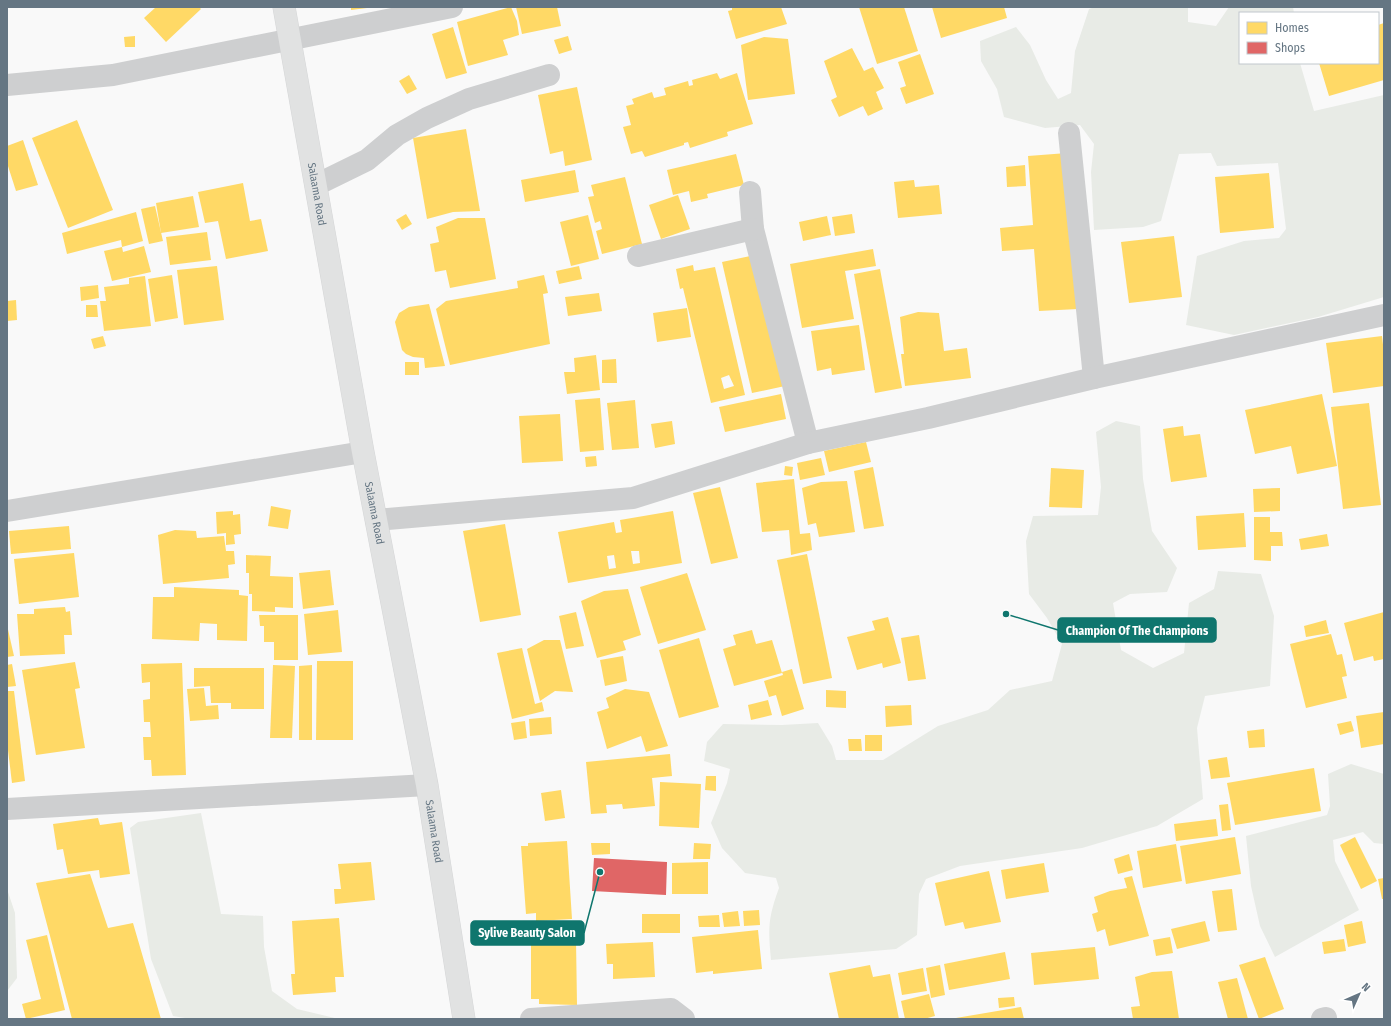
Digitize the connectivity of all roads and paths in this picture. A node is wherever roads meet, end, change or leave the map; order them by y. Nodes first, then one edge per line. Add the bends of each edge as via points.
1 (284, 7) edge
2 (452, 7) edge
3 (290, 38) junction
4 (549, 75) dead end
5 (7, 84) edge
6 (1069, 132) dead end
7 (316, 185) junction
8 (750, 192) dead end
9 (753, 229) junction
10 (638, 256) dead end
11 (1384, 315) edge
12 (1094, 378) junction
13 (808, 443) junction
14 (363, 452) junction
15 (7, 511) edge
16 (376, 520) junction
17 (427, 785) junction
18 (7, 809) edge
19 (464, 1019) edge
20 (531, 1019) edge
21 (684, 1019) edge

1 - 3 main road, Salaama Road
2 - 3 street
3 - 5 street via 113,75
3 - 7 main road, Salaama Road
4 - 7 street via 469,99 427,118 397,135 367,160
6 - 12 street
7 - 14 main road, Salaama Road
8 - 9 street
9 - 10 street
9 - 13 street
11 - 12 street
12 - 13 street via 928,418
13 - 16 street via 633,498
14 - 15 street
14 - 16 main road, Salaama Road
16 - 17 main road, Salaama Road
17 - 18 street
17 - 19 main road, Salaama Road
20 - 21 street via 671,1009

